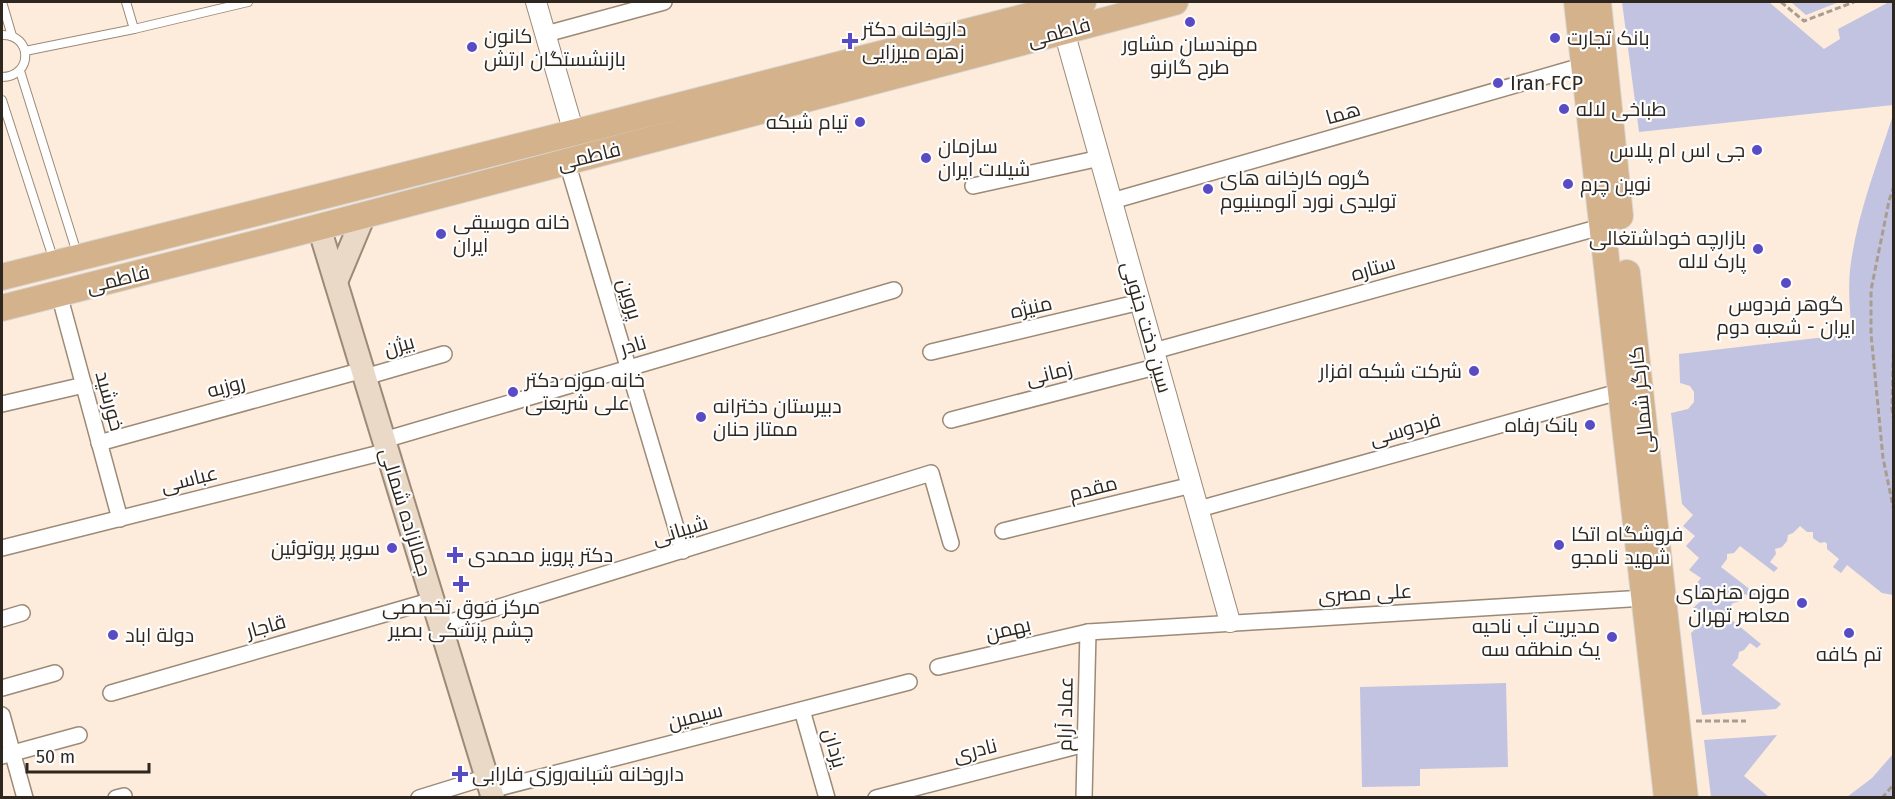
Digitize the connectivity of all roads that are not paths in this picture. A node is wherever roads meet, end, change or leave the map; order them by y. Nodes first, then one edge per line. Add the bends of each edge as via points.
1 (2, 2) edge
2 (126, 2) edge
3 (248, 2) edge
4 (536, 2) edge
5 (664, 2) edge
6 (1083, 2) edge
7 (1175, 2) edge
8 (1577, 2) edge
9 (1598, 2) edge
10 (1059, 14) edge
11 (134, 29) junction
12 (546, 34) junction
13 (2, 35) edge
14 (12, 36) junction
15 (25, 51) junction
16 (1594, 63) junction
17 (20, 70) junction
18 (2, 77) edge
19 (2, 100) edge
20 (574, 133) junction
21 (1100, 158) junction
22 (574, 160) junction
23 (973, 186) dead end
24 (310, 199) junction
25 (1112, 201) junction
26 (364, 215) junction
27 (1612, 224) junction
28 (319, 227) junction
29 (67, 261) junction
30 (2, 277) edge
31 (336, 282) junction
32 (894, 290) dead end
33 (58, 294) junction
34 (1140, 302) junction
35 (2, 308) edge
36 (931, 352) dead end
37 (444, 354) dead end
38 (1156, 359) junction
39 (628, 368) junction
40 (364, 374) junction
41 (84, 385) junction
42 (1631, 388) junction
43 (2, 404) edge
44 (951, 420) dead end
45 (99, 443) junction
46 (386, 446) junction
47 (1192, 485) junction
48 (1199, 508) junction
49 (120, 519) junction
50 (1004, 531) dead end
51 (951, 543) dead end
52 (2, 548) edge
53 (683, 551) junction
54 (1654, 597) junction
55 (433, 600) junction
56 (22, 613) dead end
57 (2, 618) edge
58 (1230, 622) junction
59 (441, 625) junction
60 (1088, 632) junction
61 (938, 667) dead end
62 (55, 673) dead end
63 (909, 682) dead end
64 (2, 687) edge
65 (111, 693) dead end
66 (802, 710) junction
67 (2, 714) edge
68 (79, 735) dead end
69 (1085, 744) junction
70 (7, 754) edge
71 (490, 788) edge
72 (25, 798) edge
73 (419, 798) edge
74 (827, 798) edge
75 (876, 798) edge
76 (1084, 798) edge
77 (1667, 798) edge
78 (1684, 798) edge

1 - 14 lane
2 - 11 lane
3 - 11 lane
4 - 12 street
5 - 12 street
6 - 10 main road, فاطمی
7 - 10 main road, فاطمی
8 - 16 main road
9 - 16 main road
10 - 20 main road, فاطمی
10 - 21 street, سین دخت جنوبی
10 - 22 main road, فاطمی
11 - 15 lane
12 - 20 street
13 - 14 lane
14 - 15 lane
15 - 17 lane
16 - 25 street, هما
16 - 27 main road, کارگر شمالی
17 - 18 lane
17 - 29 lane
19 - 29 lane
20 - 22 main road
20 - 24 main road, فاطمی
21 - 23 street
21 - 25 street, سین دخت جنوبی
22 - 26 main road, فاطمی
22 - 39 street, پروین
24 - 28 main road
24 - 29 main road, فاطمی
25 - 34 street, سین دخت جنوبی
26 - 28 main road, فاطمی
26 - 31 main road
27 - 38 street, ستاره
27 - 42 main road, کارگر شمالی
28 - 31 main road, جمالزاده شمالی
28 - 33 main road, فاطمی
29 - 30 main road, فاطمی
31 - 40 main road, جمالزاده شمالی
32 - 39 street, نادر
33 - 35 main road, فاطمی
33 - 41 street, خورشید
34 - 36 street, منیژه
34 - 38 street, سین دخت جنوبی
37 - 40 street, بیژن
38 - 44 street, زمانی
38 - 47 street, سین دخت جنوبی
39 - 46 street, نادر
39 - 53 street, پروین
40 - 45 street, روزبه
40 - 46 main road, جمالزاده شمالی
41 - 43 street
41 - 45 street, خورشید
42 - 48 street, فردوسی
42 - 54 main road, کارگر شمالی
45 - 49 street, خورشید
46 - 49 street, عباسی
46 - 55 main road, جمالزاده شمالی
47 - 48 street, سین دخت جنوبی
47 - 50 street, مقدم
48 - 58 street, سین دخت جنوبی
49 - 52 street, عباسی
51 - 53 street, شیبانی via 931,473
53 - 59 street, شیبانی
54 - 58 street, علی مصری
54 - 77 main road
54 - 78 main road, کارگر شمالی
55 - 59 main road, جمالزاده شمالی
55 - 65 street, قاجار
56 - 57 street
58 - 60 street, علی مصری
59 - 71 main road, جمالزاده شمالی
60 - 61 street, بهمن
60 - 69 street, عماد آرام
62 - 64 street
63 - 66 street, سیمین
66 - 71 street, سیمین
66 - 74 street, یزدان
67 - 70 street
68 - 70 street
69 - 75 street, نادری
69 - 76 street, عماد آرام
70 - 72 street
71 - 73 street, سیمین

